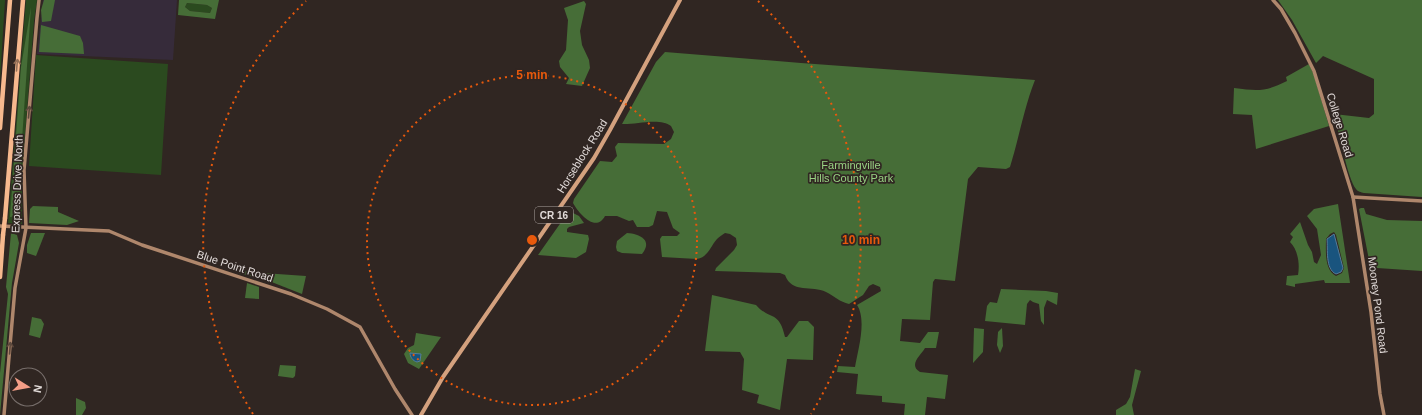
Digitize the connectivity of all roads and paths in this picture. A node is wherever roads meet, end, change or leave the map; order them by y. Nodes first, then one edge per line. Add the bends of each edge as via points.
1 (10, 0) edge
2 (23, 0) edge
3 (39, 0) edge
4 (680, 0) edge
5 (1273, 0) edge
6 (0, 128) edge
7 (1353, 197) junction
8 (1422, 201) edge
9 (0, 226) edge
10 (26, 228) junction
11 (0, 277) edge
12 (4, 415) edge
13 (412, 415) edge
14 (421, 415) edge
15 (1384, 415) edge

1 - 6 highway
11 -> 2 highway, bridge
10 -> 3 street, Express Drive North via 24,170
4 - 14 main road, Horseblock Road / CR 16 via 597,153 443,377
5 - 7 street, College Road via 1295,33 1314,71
7 - 8 street
7 - 15 street, Mooney Pond Road
9 - 10 street, Blue Point Road
12 -> 10 street, Express Drive North via 15,283
10 - 13 street, Blue Point Road via 109,231 148,247 327,308 360,327

